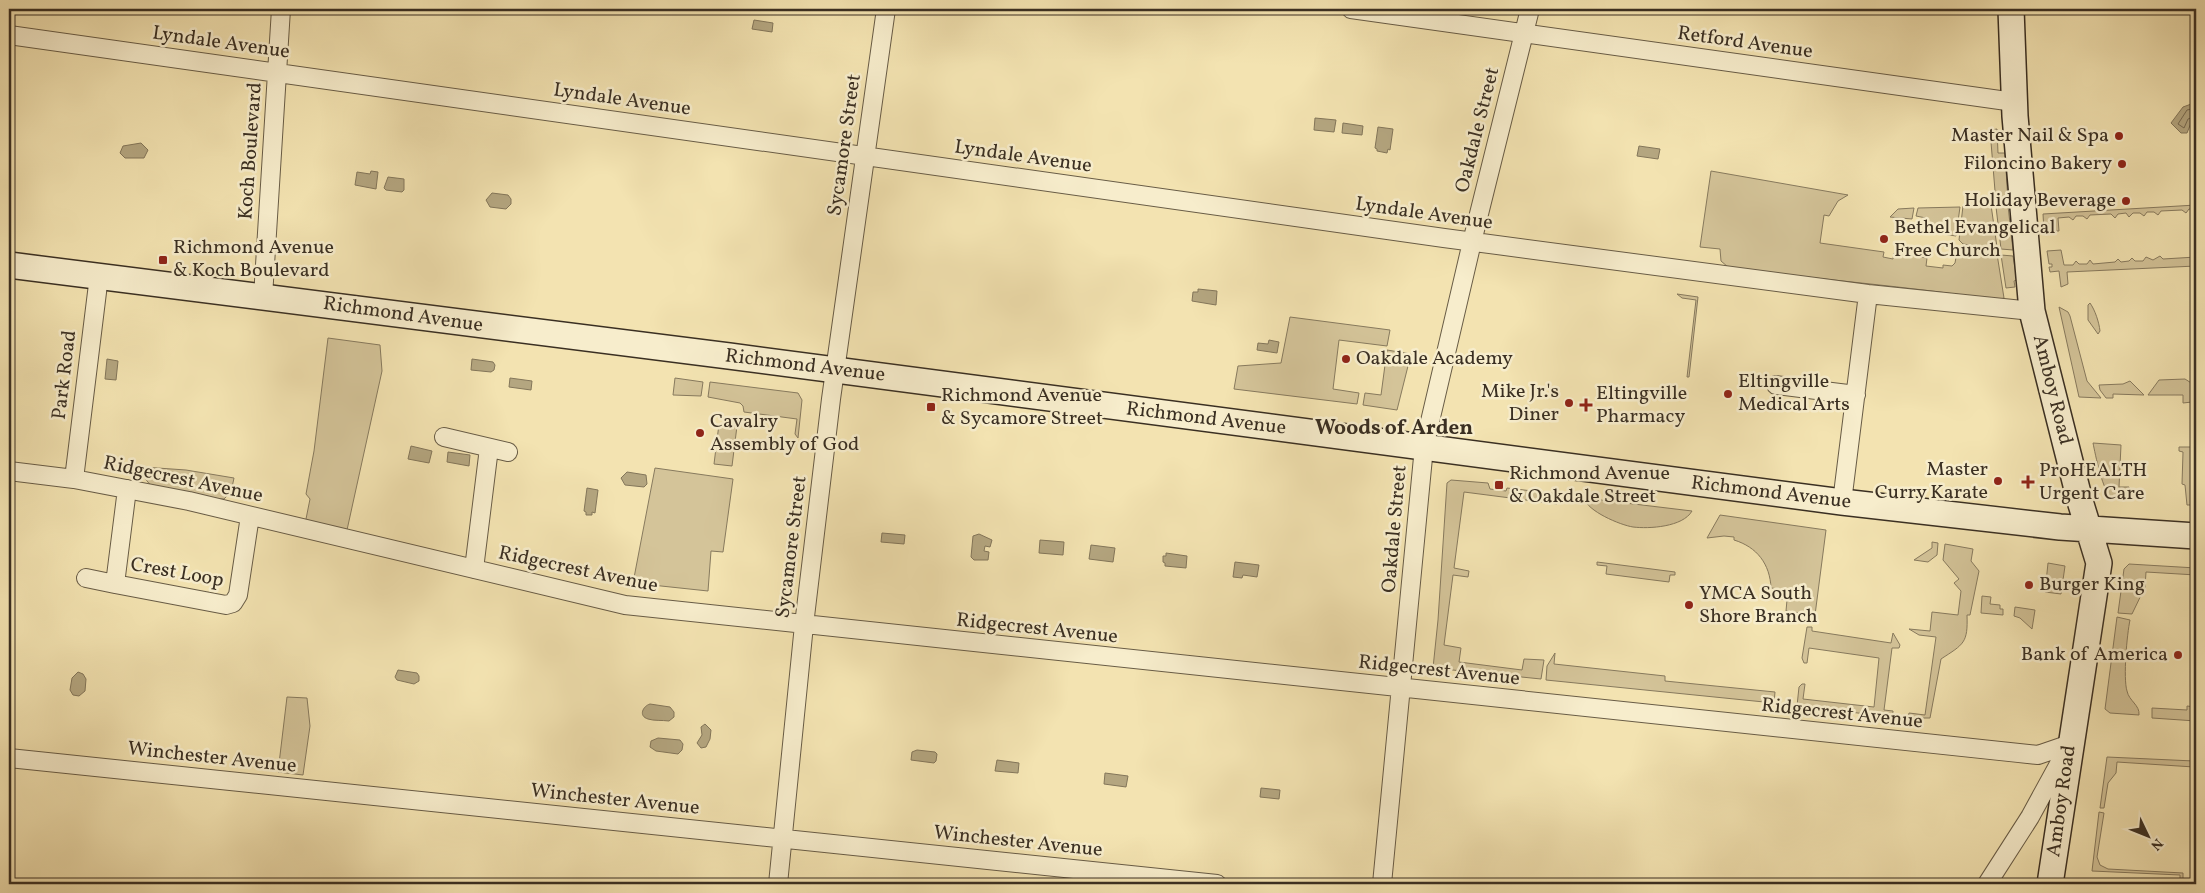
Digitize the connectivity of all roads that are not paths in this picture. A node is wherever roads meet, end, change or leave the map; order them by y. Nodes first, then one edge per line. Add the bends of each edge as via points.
1 (281, 9) edge
2 (886, 9) edge
3 (1351, 9) edge
4 (1530, 9) edge
5 (2011, 9) edge
6 (1524, 34) junction
7 (9, 35) edge
8 (278, 72) junction
9 (2014, 102) junction
10 (865, 157) junction
11 (1472, 242) junction
12 (9, 265) edge
13 (99, 276) junction
14 (1868, 294) junction
15 (262, 297) junction
16 (2032, 311) junction
17 (834, 370) junction
18 (1776, 384) dead end
19 (1856, 395) junction
20 (444, 437) dead end
21 (1424, 447) junction
22 (489, 448) junction
23 (508, 452) dead end
24 (9, 471) edge
25 (74, 479) junction
26 (126, 489) junction
27 (1842, 502) junction
28 (250, 516) junction
29 (2089, 530) junction
30 (2196, 536) edge
31 (474, 570) junction
32 (86, 578) dead end
33 (115, 584) junction
34 (804, 625) junction
35 (1401, 689) junction
36 (2070, 744) junction
37 (9, 758) edge
38 (783, 839) junction
39 (778, 884) edge
40 (1217, 884) edge
41 (1382, 884) edge
42 (1988, 884) edge
43 (2050, 884) edge

1 - 8 street, Koch Boulevard
2 - 10 street, Sycamore Street
3 - 6 street, Retford Avenue
4 - 6 street, Oakdale Street
5 - 9 main road, Amboy Road
6 - 9 street, Retford Avenue
6 - 11 street, Oakdale Street
7 - 8 street, Lyndale Avenue
8 - 10 street, Lyndale Avenue
8 - 15 street, Koch Boulevard
9 - 16 main road, Amboy Road
10 - 11 street, Lyndale Avenue
10 - 17 street, Sycamore Street
11 - 14 street, Lyndale Avenue
11 - 21 street, Oakdale Street
12 - 13 main road, Richmond Avenue
13 - 15 main road, Richmond Avenue
13 - 25 street, Park Road
14 - 16 street, Lyndale Avenue
14 - 19 street
15 - 17 main road, Richmond Avenue
16 - 29 main road, Amboy Road
17 - 21 main road, Richmond Avenue
17 - 34 street, Sycamore Street
18 - 19 street
19 - 27 street
20 - 22 street
21 - 27 main road, Richmond Avenue
21 - 35 street, Oakdale Street
22 - 23 street
22 - 31 street
24 - 25 street, Ridgecrest Avenue
25 - 26 street, Ridgecrest Avenue
26 - 28 street, Ridgecrest Avenue
26 - 33 street, Crest Loop
27 - 29 main road, Richmond Avenue
28 - 31 street, Ridgecrest Avenue
28 - 33 street, Crest Loop via 238,595 233,603 226,605
29 - 30 main road, Richmond Avenue
29 - 36 main road, Amboy Road via 2099,563
31 - 34 street, Ridgecrest Avenue via 625,605
32 - 33 street, Crest Loop
34 - 35 street, Ridgecrest Avenue
34 - 38 street, Sycamore Street
35 - 36 street, Ridgecrest Avenue via 2038,755
35 - 41 street, Oakdale Street
36 - 42 street
36 - 43 main road, Amboy Road
37 - 38 street, Winchester Avenue
38 - 39 street, Sycamore Street
38 - 40 street, Winchester Avenue

